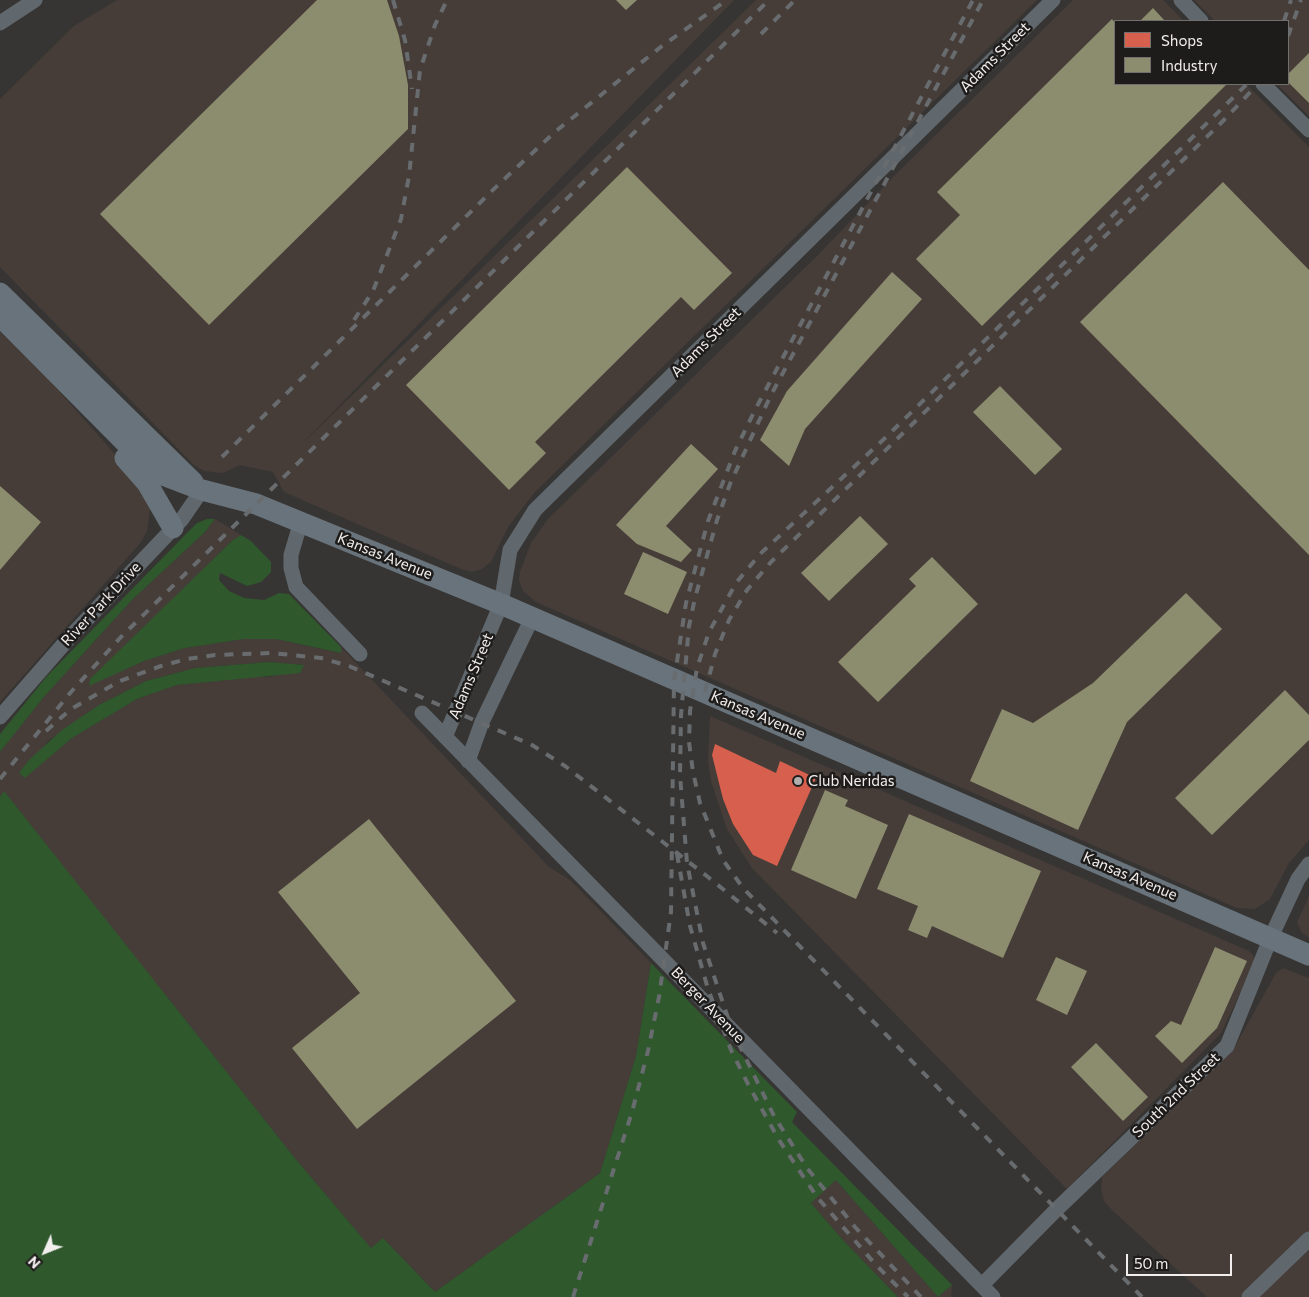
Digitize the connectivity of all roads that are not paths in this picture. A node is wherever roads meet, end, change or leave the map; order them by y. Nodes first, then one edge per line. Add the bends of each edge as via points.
1 (35, 0) edge
2 (1053, 0) edge
3 (1181, 0) edge
4 (1200, 20) edge
5 (0, 24) edge
6 (1264, 85) edge
7 (1309, 130) edge
8 (0, 294) edge
9 (0, 316) edge
10 (44, 347) junction
11 (65, 381) junction
12 (202, 490) junction
13 (301, 522) junction
14 (173, 528) junction
15 (501, 604) junction
16 (532, 618) junction
17 (360, 654) dead end
18 (422, 713) dead end
19 (0, 717) edge
20 (446, 738) junction
21 (468, 760) junction
22 (1309, 864) edge
23 (1271, 937) junction
24 (1309, 954) edge
25 (1309, 1239) edge
26 (982, 1286) junction
27 (993, 1297) edge
28 (1250, 1297) edge

1 - 5 street
2 - 15 street, Adams Street via 535,510 510,550
3 - 4 street
6 - 7 street
8 - 10 main road, Kansas Avenue
9 - 10 main road, Kansas Avenue
10 - 11 main road, Kansas Avenue
10 - 12 main road, Kansas Avenue
11 - 12 main road, Kansas Avenue via 160,474
11 - 14 main road via 146,483
12 - 13 main road, Kansas Avenue via 249,501
12 - 14 street, River Park Drive
13 - 15 main road, Kansas Avenue
13 - 17 street via 291,555 296,587
14 - 19 street, River Park Drive
15 - 16 main road, Kansas Avenue
15 - 20 street, Adams Street
16 - 21 street, Adams Street via 482,722
16 - 23 main road, Kansas Avenue
18 - 20 street, Berger Avenue
20 - 21 street, Berger Avenue
21 - 26 street, Berger Avenue
22 - 23 street, South 2nd Street via 1298,879
23 - 24 main road, Kansas Avenue
23 - 26 street, South 2nd Street via 1227,1046 1056,1210
25 - 28 street
26 - 27 street, Berger Avenue

